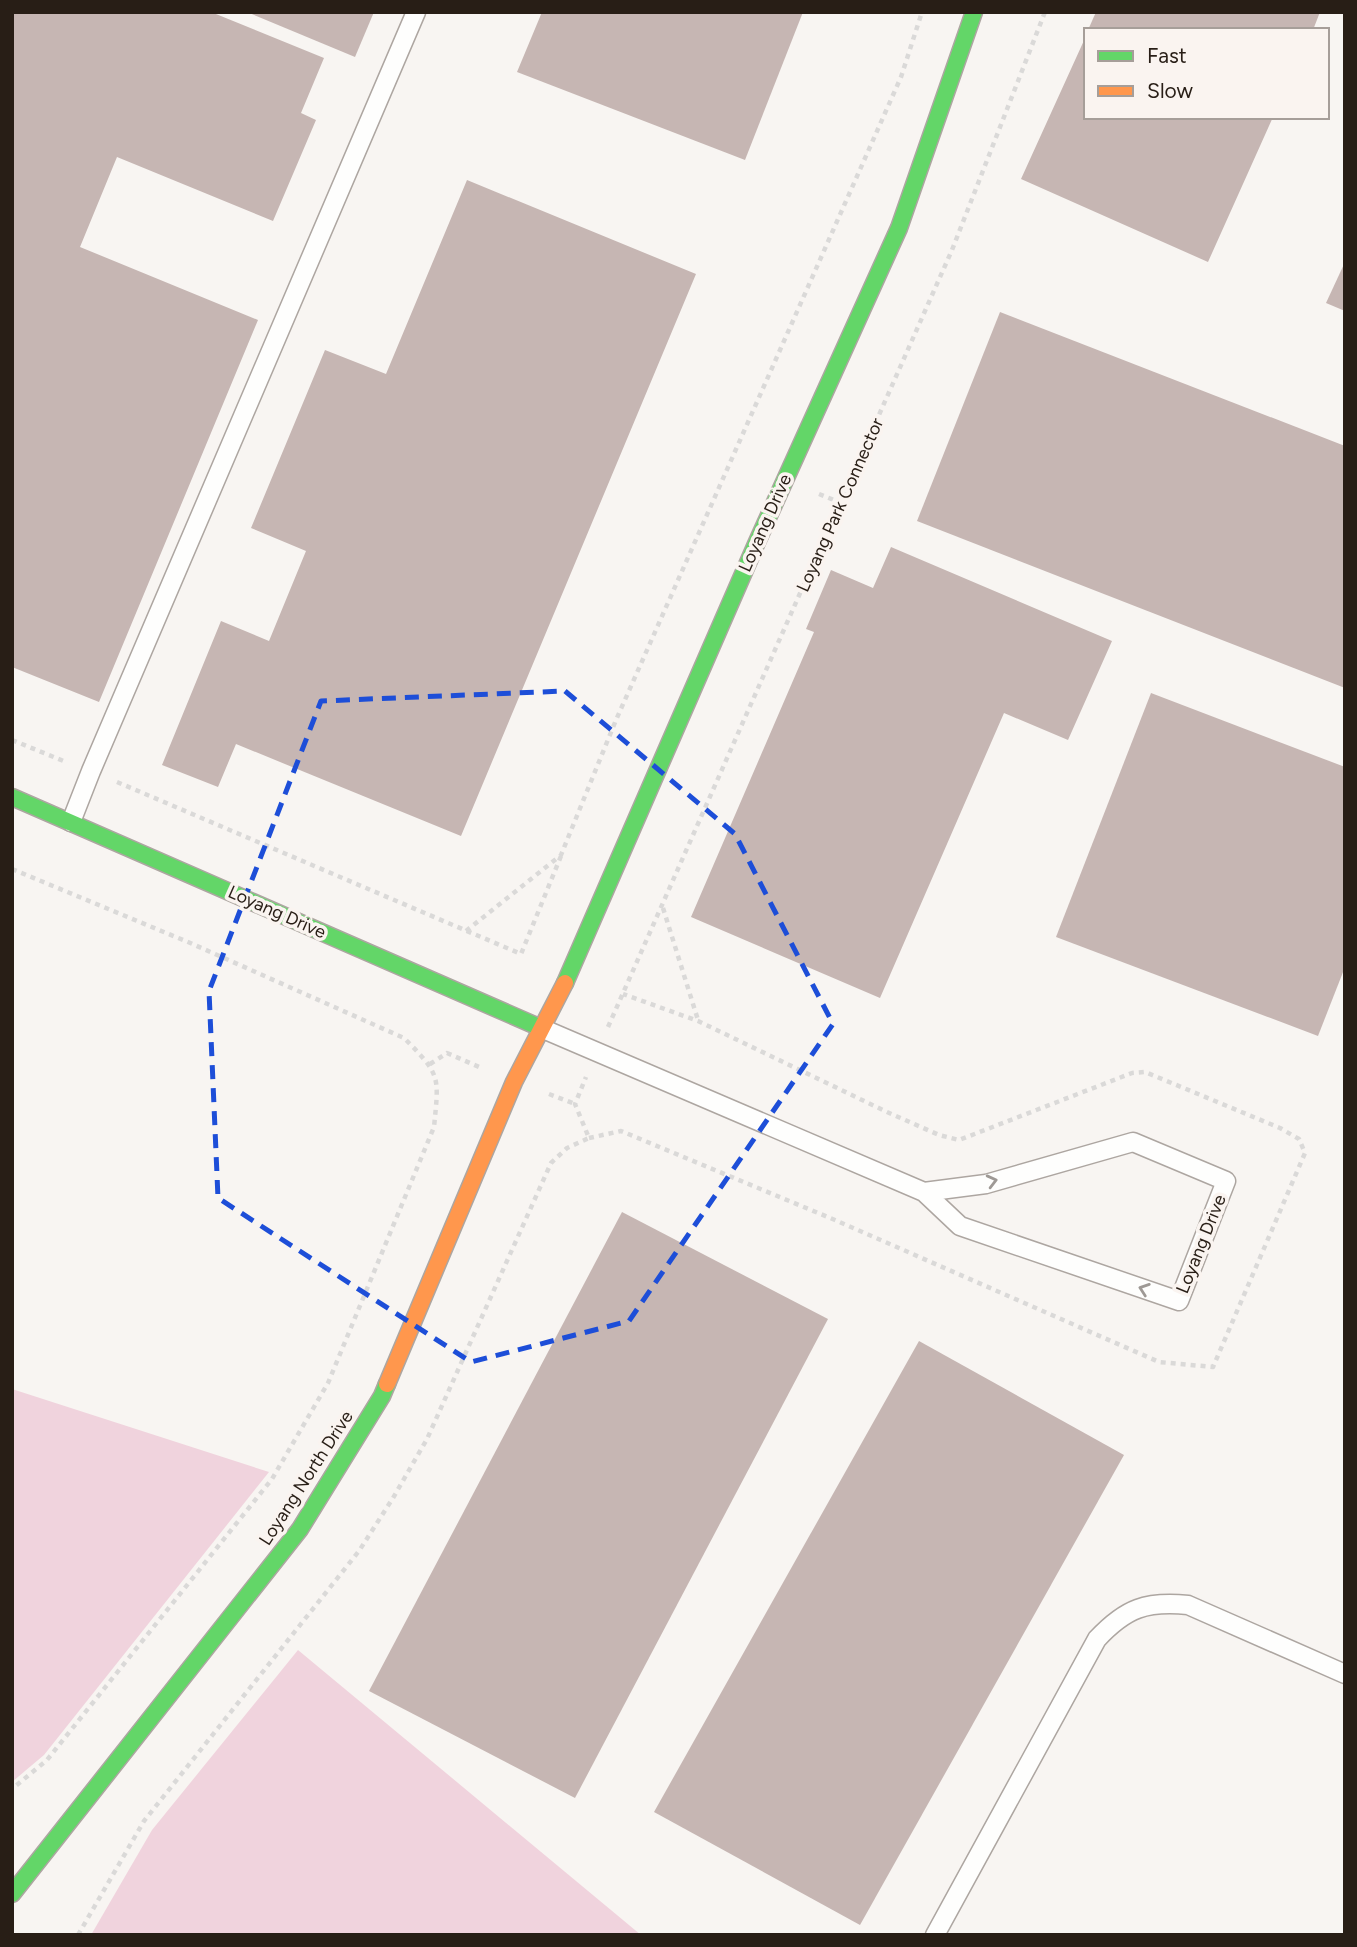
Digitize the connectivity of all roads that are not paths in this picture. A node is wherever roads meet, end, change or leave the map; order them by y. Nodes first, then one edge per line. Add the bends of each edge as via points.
1 (416, 12) edge
2 (974, 12) edge
3 (12, 797) edge
4 (71, 822) junction
5 (541, 1028) junction
6 (924, 1192) junction
7 (1345, 1674) edge
8 (12, 1894) edge
9 (936, 1935) edge

1 - 4 lane
2 - 5 street, Loyang Drive via 899,228 569,974
3 - 4 street, Loyang Drive
4 - 5 street, Loyang Drive
5 - 6 lane, Loyang Drive
5 - 8 street, Loyang North Drive via 382,1396 300,1529
6 -> 6 lane, Loyang Drive via 986,1184 1133,1142 1226,1181 1179,1301 960,1226
7 - 9 lane via 1188,1605 1162,1602 1115,1620 1097,1639

